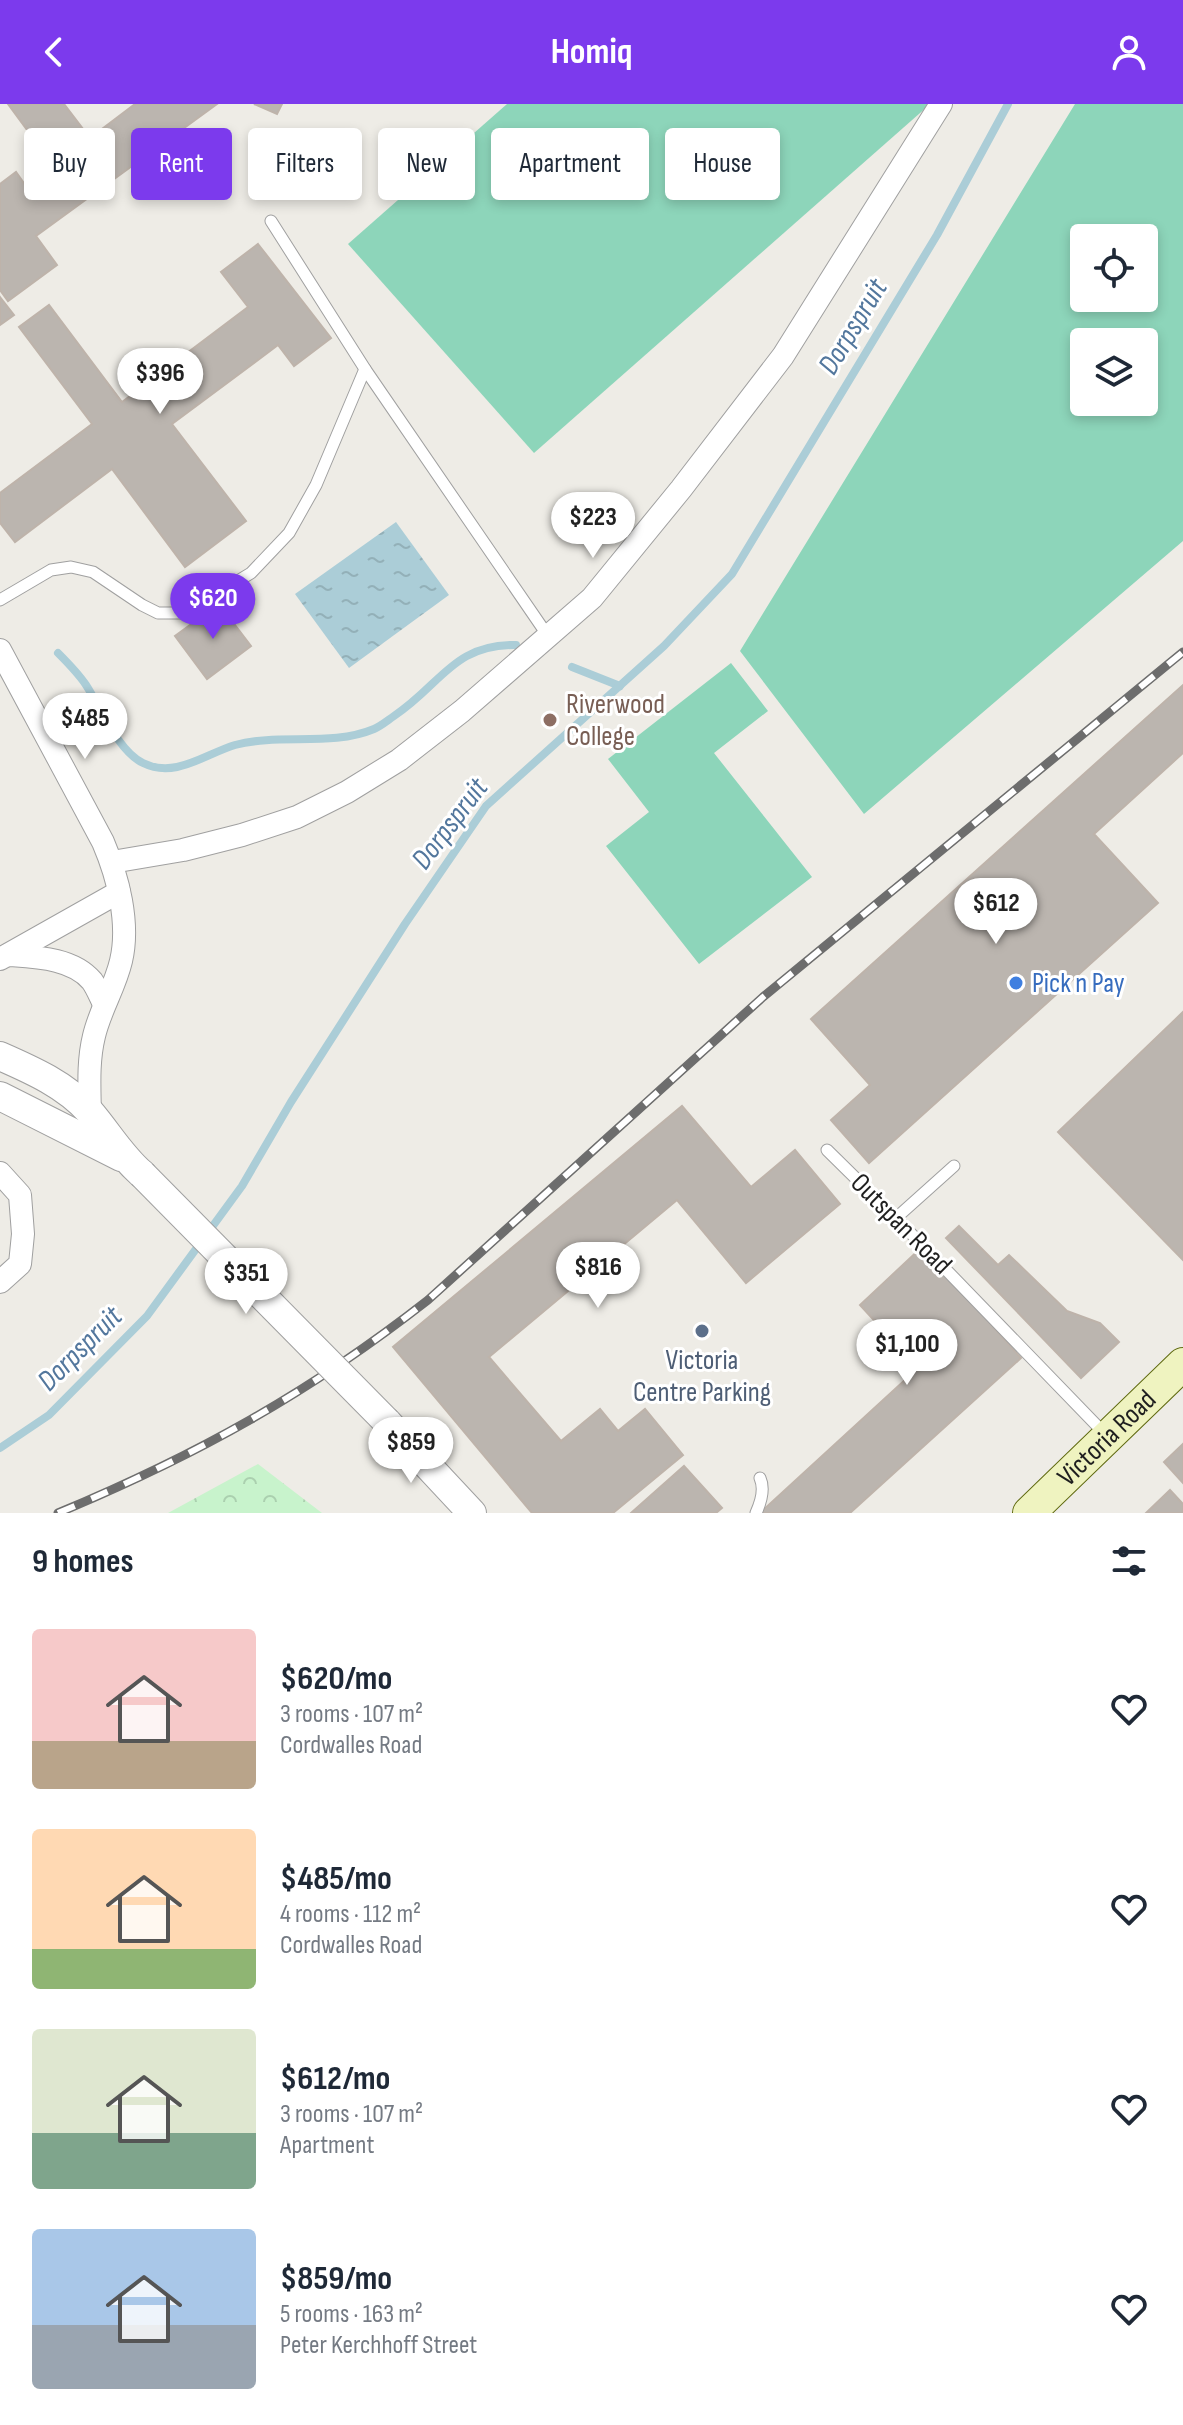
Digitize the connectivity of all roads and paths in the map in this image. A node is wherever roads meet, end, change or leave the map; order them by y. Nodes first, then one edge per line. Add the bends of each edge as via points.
1 (941, 104) edge
2 (271, 221) dead end
3 (365, 369) junction
4 (0, 600) edge
5 (548, 636) junction
6 (0, 650) edge
7 (112, 862) junction
8 (119, 892) junction
9 (4, 957) edge
10 (104, 1004) junction
11 (0, 1056) edge
12 (0, 1096) edge
13 (90, 1112) junction
14 (90, 1144) junction
15 (827, 1150) dead end
16 (954, 1166) dead end
17 (133, 1167) junction
18 (0, 1173) edge
19 (896, 1218) junction
20 (0, 1282) edge
21 (1183, 1364) edge
22 (1107, 1437) junction
23 (760, 1478) dead end
24 (472, 1513) edge
25 (756, 1513) edge
26 (1029, 1513) edge

1 - 5 street via 783,356 592,598
2 - 3 lane
3 - 4 lane via 316,485 289,533 251,573 185,613 158,613 93,572 71,567 51,570
3 - 5 lane
5 - 7 street via 399,760 347,792 297,817 242,835
6 - 7 street
7 - 8 street
8 - 9 street
8 - 10 street via 121,960
9 - 10 street via 68,965 93,982
10 - 13 street via 93,1037
11 - 13 street via 62,1088
12 - 14 street
13 - 14 street
13 - 17 street
14 - 17 street
15 - 19 lane, Outspan Road
16 - 19 lane
17 - 24 street, bridge
18 - 20 street via 20,1195 23,1234 20,1264
19 - 22 lane, Outspan Road
21 - 22 main road, Victoria Road
22 - 26 main road, Victoria Road
23 - 25 lane via 763,1487

